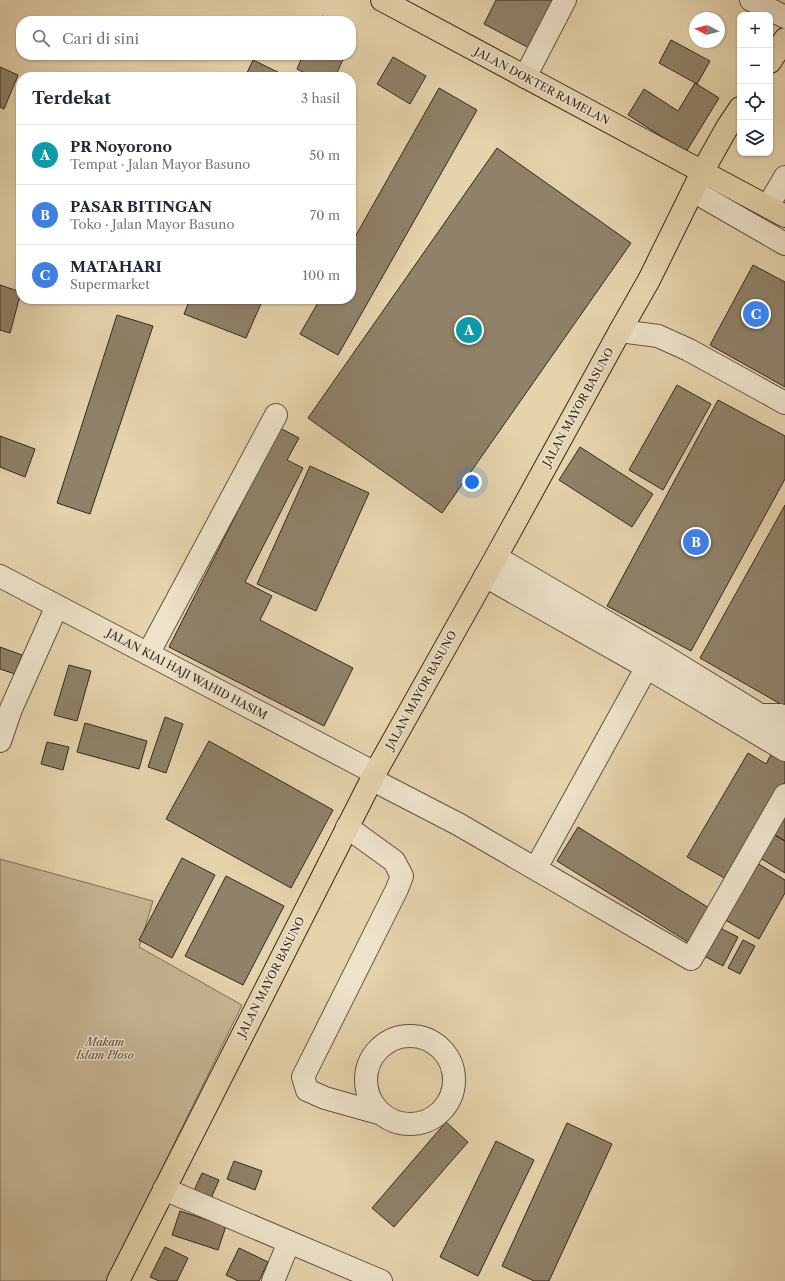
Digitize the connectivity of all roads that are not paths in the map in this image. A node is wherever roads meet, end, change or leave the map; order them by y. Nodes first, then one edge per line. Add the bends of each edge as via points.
1 (382, 0) edge
2 (565, 0) edge
3 (752, 0) edge
4 (785, 17) edge
5 (785, 39) edge
6 (773, 57) edge
7 (525, 77) junction
8 (737, 112) edge
9 (702, 172) junction
10 (785, 177) edge
11 (692, 191) junction
12 (776, 211) edge
13 (785, 244) edge
14 (620, 331) junction
15 (785, 403) edge
16 (276, 415) dead end
17 (496, 557) junction
18 (0, 576) edge
19 (485, 576) junction
20 (57, 606) junction
21 (148, 654) junction
22 (651, 659) junction
23 (746, 713) junction
24 (785, 718) edge
25 (785, 740) edge
26 (0, 741) edge
27 (785, 750) edge
28 (373, 776) junction
29 (785, 795) edge
30 (347, 827) junction
31 (536, 868) junction
32 (382, 1114) junction
33 (164, 1189) junction
34 (289, 1242) junction
35 (118, 1281) edge
36 (273, 1281) edge
37 (381, 1281) edge

1 - 7 main road, JALAN DOKTER RAMELAN
2 - 7 street
3 - 4 street
5 - 6 main road
7 - 9 main road, JALAN DOKTER RAMELAN
8 - 9 main road, JALAN MAYOR BASUNO
9 - 11 main road, JALAN MAYOR BASUNO
9 - 12 main road, JALAN DOKTER RAMELAN
10 - 12 street
11 - 13 street
11 - 14 main road, JALAN MAYOR BASUNO via 649,280
14 - 15 street via 658,336
14 - 17 main road, JALAN MAYOR BASUNO
16 - 21 street
17 - 19 main road, JALAN MAYOR BASUNO
17 - 22 street
18 - 20 street, JALAN KIAI HAJI WAHID HASIM
19 - 22 street
19 - 28 main road, JALAN MAYOR BASUNO
20 - 21 street, JALAN KIAI HAJI WAHID HASIM
20 - 26 street via 11,709
21 - 28 street, JALAN KIAI HAJI WAHID HASIM
22 - 23 street
22 - 31 street
23 - 24 street via 780,715
23 - 25 street
23 - 27 street
28 - 30 main road, JALAN MAYOR BASUNO
28 - 31 street, JALAN KIAI HAJI WAHID HASIM
29 - 31 street, JALAN KIAI HAJI WAHID HASIM via 691,959
30 - 32 street via 394,861 402,876 303,1077 307,1090 325,1098
30 - 33 main road, JALAN MAYOR BASUNO
32 - 32 street via 397,1122 414,1124 436,1116 445,1108 451,1098 454,1074 445,1052 437,1044 427,1038 404,1036 392,1039 374,1054 366,1075 366,1086 372,1101
33 - 34 street
33 - 35 main road, JALAN MAYOR BASUNO
34 - 36 street
34 - 37 street

